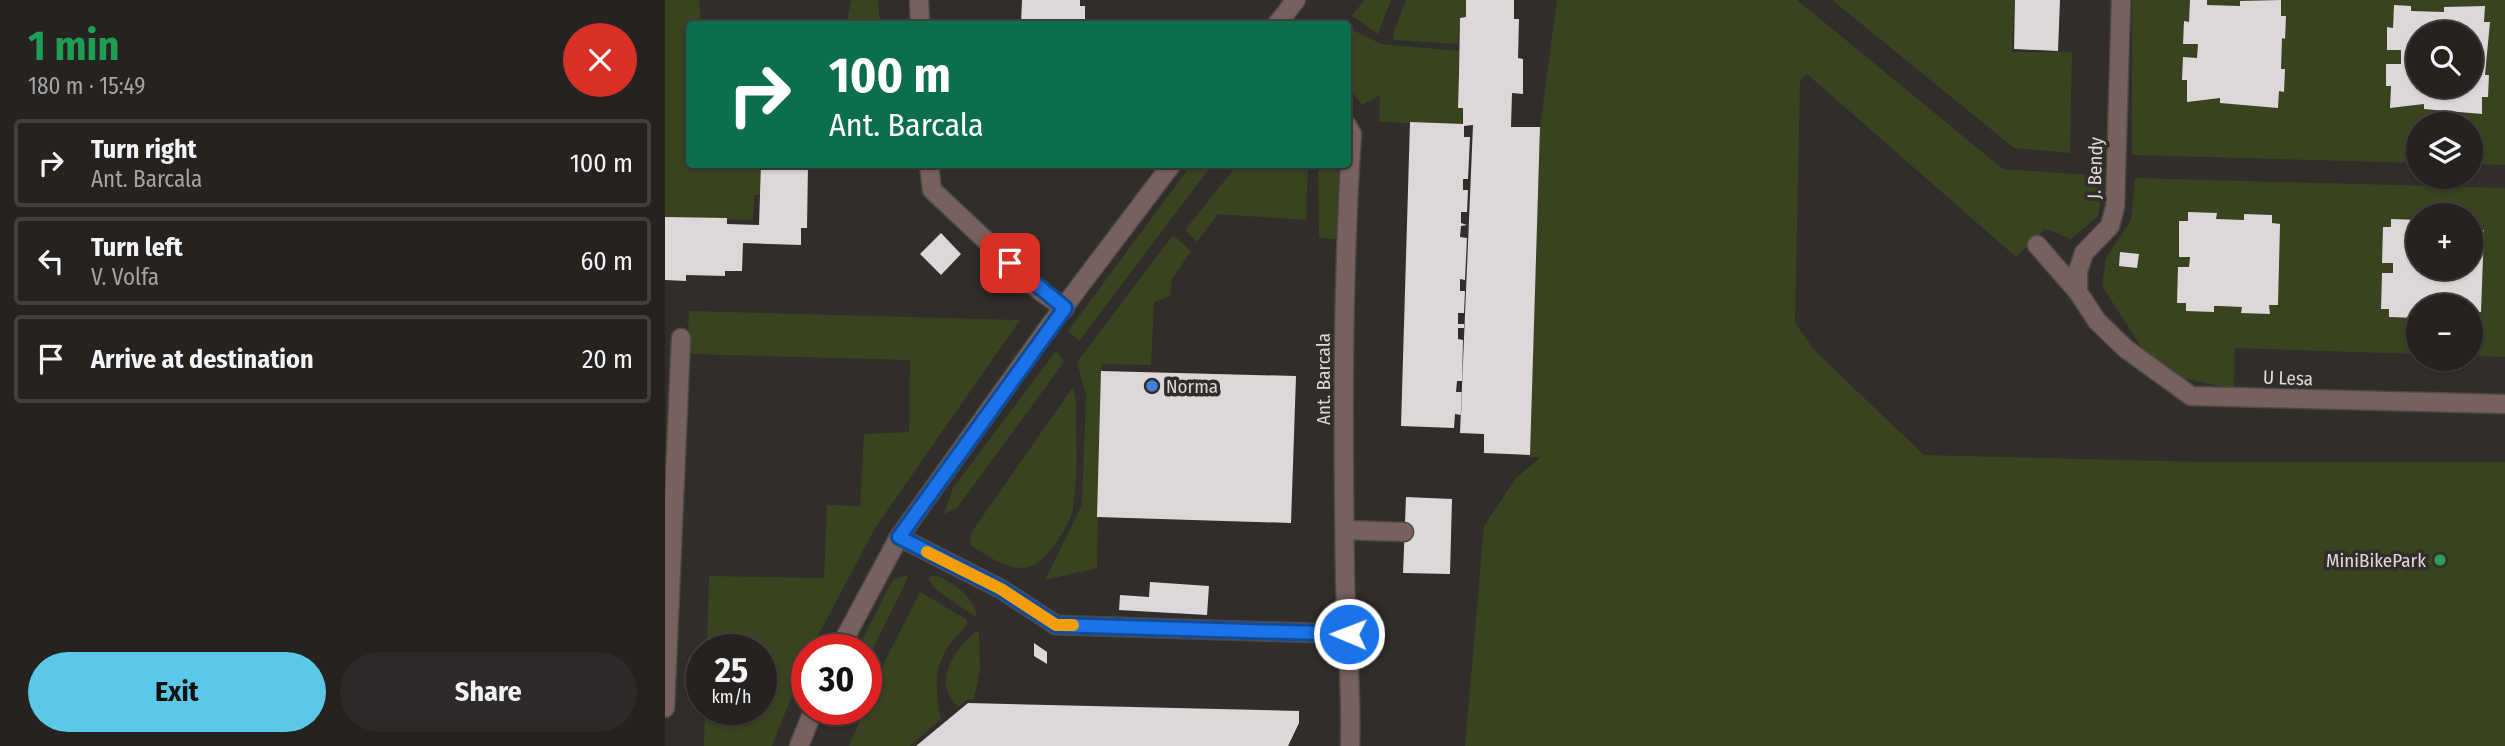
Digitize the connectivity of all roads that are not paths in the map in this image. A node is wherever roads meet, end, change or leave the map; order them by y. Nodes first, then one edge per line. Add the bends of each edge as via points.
1 (919, 0) edge
2 (1296, 0) edge
3 (2121, 0) edge
4 (920, 21) edge
5 (1279, 21) edge
6 (1351, 132) edge
7 (1351, 150) edge
8 (929, 168) edge
9 (1169, 168) edge
10 (1350, 168) edge
11 (2037, 245) dead end
12 (2078, 292) junction
13 (1065, 308) junction
14 (681, 338) dead end
15 (2505, 404) edge
16 (1345, 530) junction
17 (1404, 532) dead end
18 (899, 537) junction
19 (847, 634) edge
20 (1349, 634) junction
21 (665, 708) edge
22 (808, 725) edge
23 (799, 746) edge
24 (1350, 746) edge

1 - 4 street
2 - 5 street
3 - 12 street, J. Bendy via 2115,207 2110,226 2084,253
6 - 7 street, Ant. Barcala
8 - 13 street via 932,190 1040,291
9 - 13 street
10 - 16 street, Ant. Barcala via 1345,248
11 - 12 street
12 - 15 street, U Lesa via 2097,321 2126,349 2191,396
13 - 18 street
14 - 21 street
16 - 17 street
16 - 20 street, Ant. Barcala
18 - 19 street
18 - 20 street via 1001,589 1056,625
20 - 24 street, Ant. Barcala
22 - 23 street

